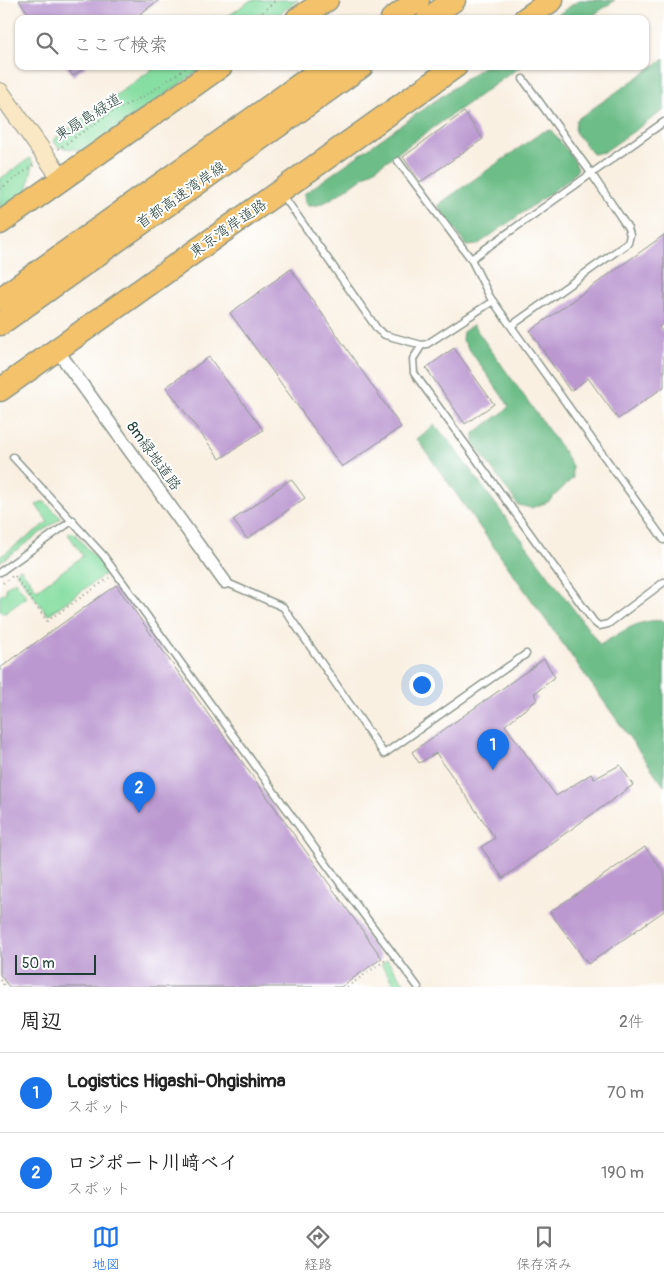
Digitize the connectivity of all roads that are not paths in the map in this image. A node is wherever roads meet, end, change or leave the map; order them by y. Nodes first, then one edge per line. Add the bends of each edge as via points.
1 (313, 0) edge
2 (327, 0) edge
3 (418, 0) edge
4 (454, 0) edge
5 (540, 0) edge
6 (552, 0) edge
7 (292, 15) edge
8 (303, 15) edge
9 (397, 15) edge
10 (433, 15) edge
11 (521, 15) edge
12 (531, 15) edge
13 (215, 70) edge
14 (320, 70) edge
15 (356, 70) edge
16 (452, 70) edge
17 (523, 79) dead end
18 (0, 92) edge
19 (664, 122) edge
20 (398, 161) dead end
21 (591, 174) junction
22 (62, 179) junction
23 (280, 191) junction
24 (0, 223) edge
25 (471, 259) junction
26 (0, 299) edge
27 (493, 302) junction
28 (0, 324) edge
29 (511, 326) junction
30 (422, 345) junction
31 (56, 350) junction
32 (0, 390) edge
33 (13, 457) dead end
34 (73, 520) junction
35 (664, 540) edge
36 (0, 572) edge
37 (225, 582) joint
38 (664, 582) edge
39 (526, 654) dead end
40 (418, 987) edge

1 - 7 highway
2 - 8 highway
3 - 9 highway
4 - 10 highway
5 - 11 highway
6 - 12 highway
13 - 22 highway
14 - 26 highway, 首都高速湾岸線
15 - 28 highway, 首都高速湾岸線
16 - 23 highway, 東京湾岸道路
17 - 21 lane
18 - 22 street
19 - 21 lane
20 - 25 lane
21 - 25 lane
21 - 29 lane via 628,228 628,243
22 - 24 highway
23 - 30 lane via 378,330
23 - 31 highway, 東京湾岸道路
25 - 27 lane
27 - 29 lane
27 - 30 lane
29 - 35 lane
30 - 38 lane via 413,359 414,373 594,622 599,626 608,624
31 - 32 highway, 東京湾岸道路
31 - 37 street, 8m緑地道路
33 - 34 lane
34 - 36 lane
34 - 40 lane via 103,554
37 - 39 lane via 283,607 384,754

